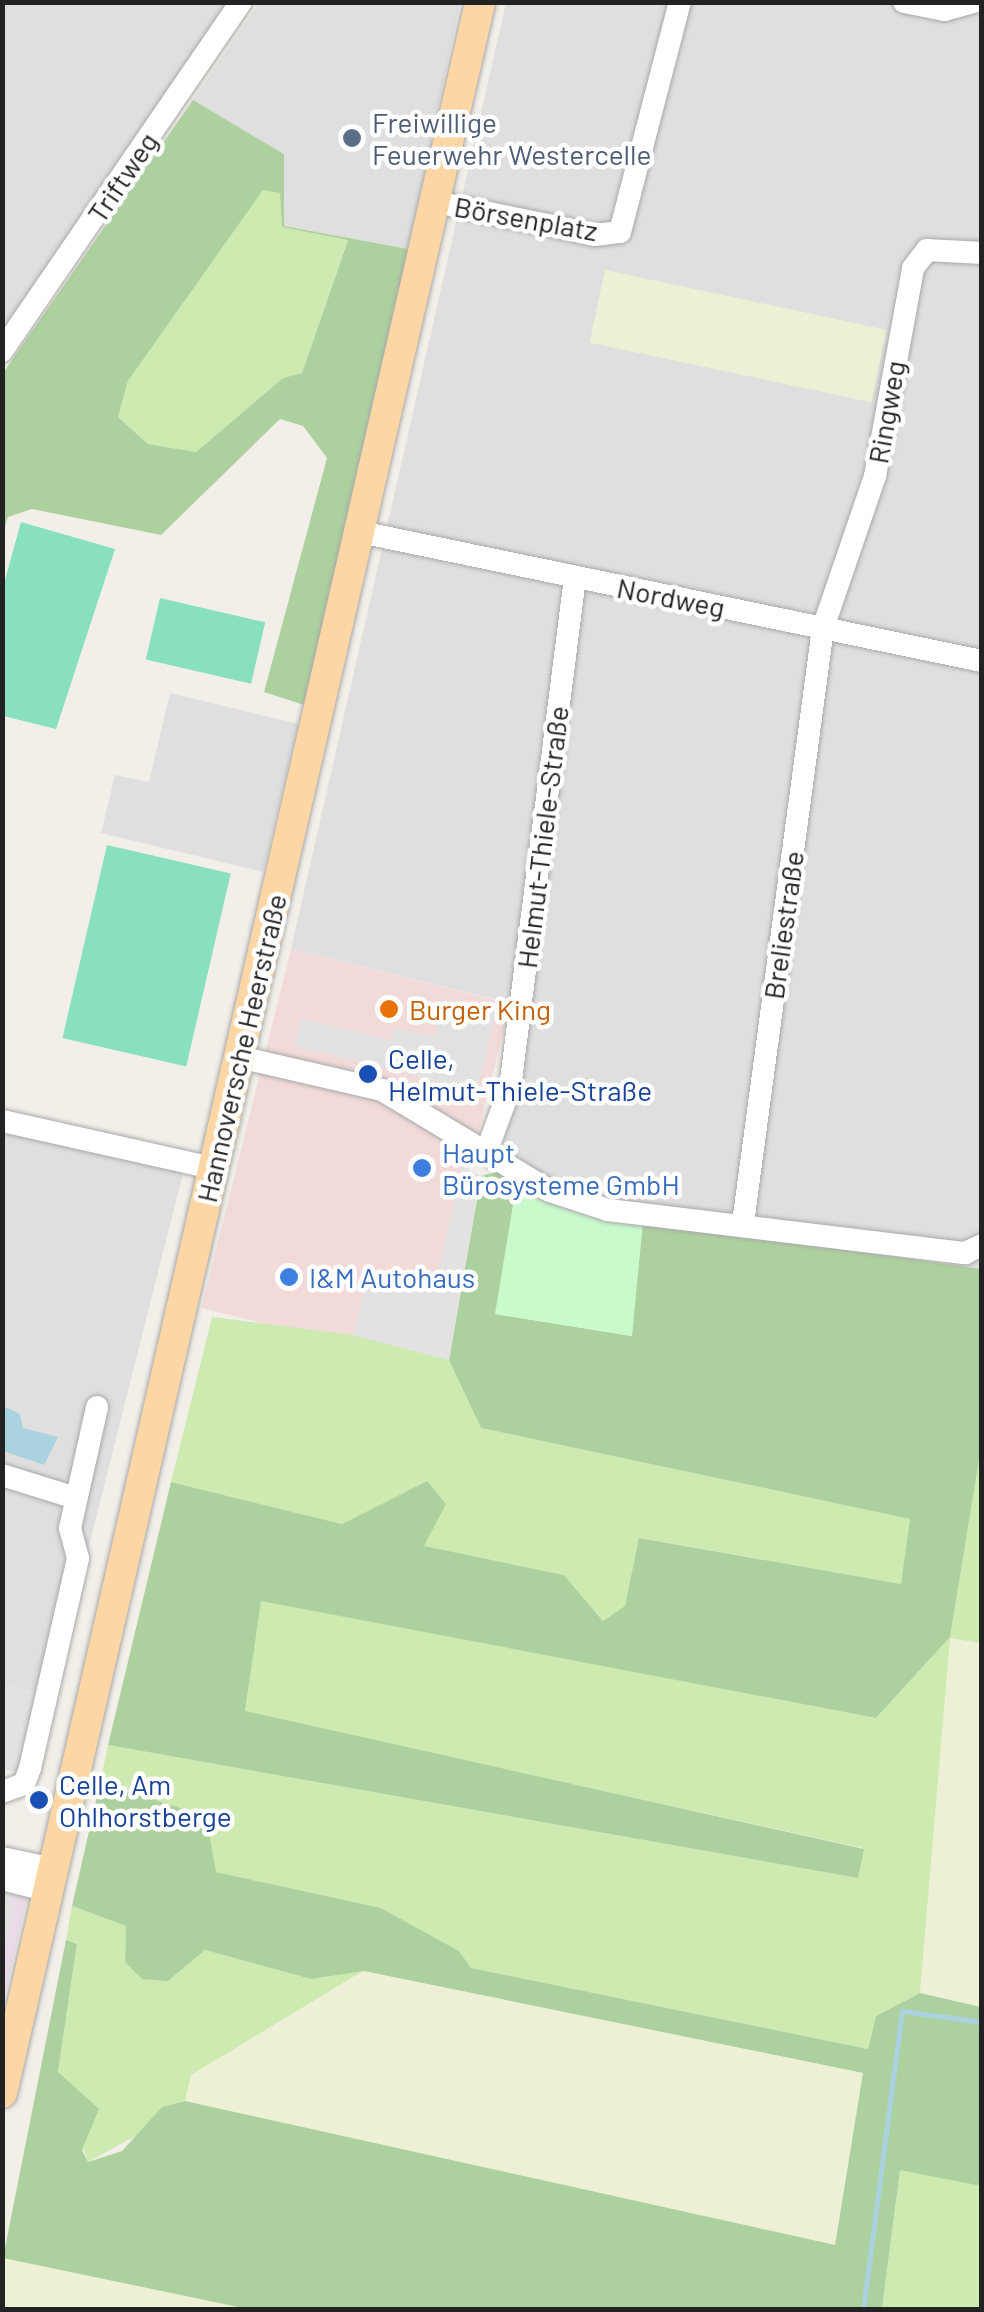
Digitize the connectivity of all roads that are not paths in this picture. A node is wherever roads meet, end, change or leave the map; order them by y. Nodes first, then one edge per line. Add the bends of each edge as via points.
1 (241, 2) edge
2 (480, 2) edge
3 (680, 2) edge
4 (904, 2) edge
5 (974, 2) edge
6 (436, 202) junction
7 (982, 252) edge
8 (2, 351) edge
9 (360, 532) junction
10 (575, 578) junction
11 (823, 628) junction
12 (982, 661) edge
13 (240, 1057) junction
14 (2, 1121) edge
15 (487, 1150) junction
16 (213, 1168) junction
17 (743, 1222) junction
18 (981, 1246) edge
19 (97, 1406) dead end
20 (2, 1474) edge
21 (76, 1498) junction
22 (2, 1792) edge
23 (2, 1858) edge
24 (2, 1879) edge
25 (52, 1880) junction
26 (2, 2093) edge

1 - 8 street, Triftweg
2 - 6 main road, Hannoversche Heerstraße
3 - 6 street, Börsenplatz via 620,232 595,236
4 - 5 street via 944,10
6 - 9 main road, Hannoversche Heerstraße
7 - 11 street, Ringweg via 927,250 913,268 875,476
9 - 10 street, Nordweg
9 - 13 main road, Hannoversche Heerstraße
10 - 11 street, Nordweg
10 - 15 street, Helmut-Thiele-Straße via 510,1088
11 - 12 street, Nordweg
11 - 17 street, Breliestraße
13 - 15 street via 382,1090
13 - 16 main road, Hannoversche Heerstraße
14 - 16 street
15 - 17 street via 550,1192 608,1210
16 - 25 main road, Hannoversche Heerstraße
17 - 18 street via 965,1254
19 - 21 street
20 - 21 street
21 - 22 street via 70,1528 78,1558 30,1768 24,1784
23 - 25 street
24 - 25 street
25 - 26 main road, Hannoversche Heerstraße

